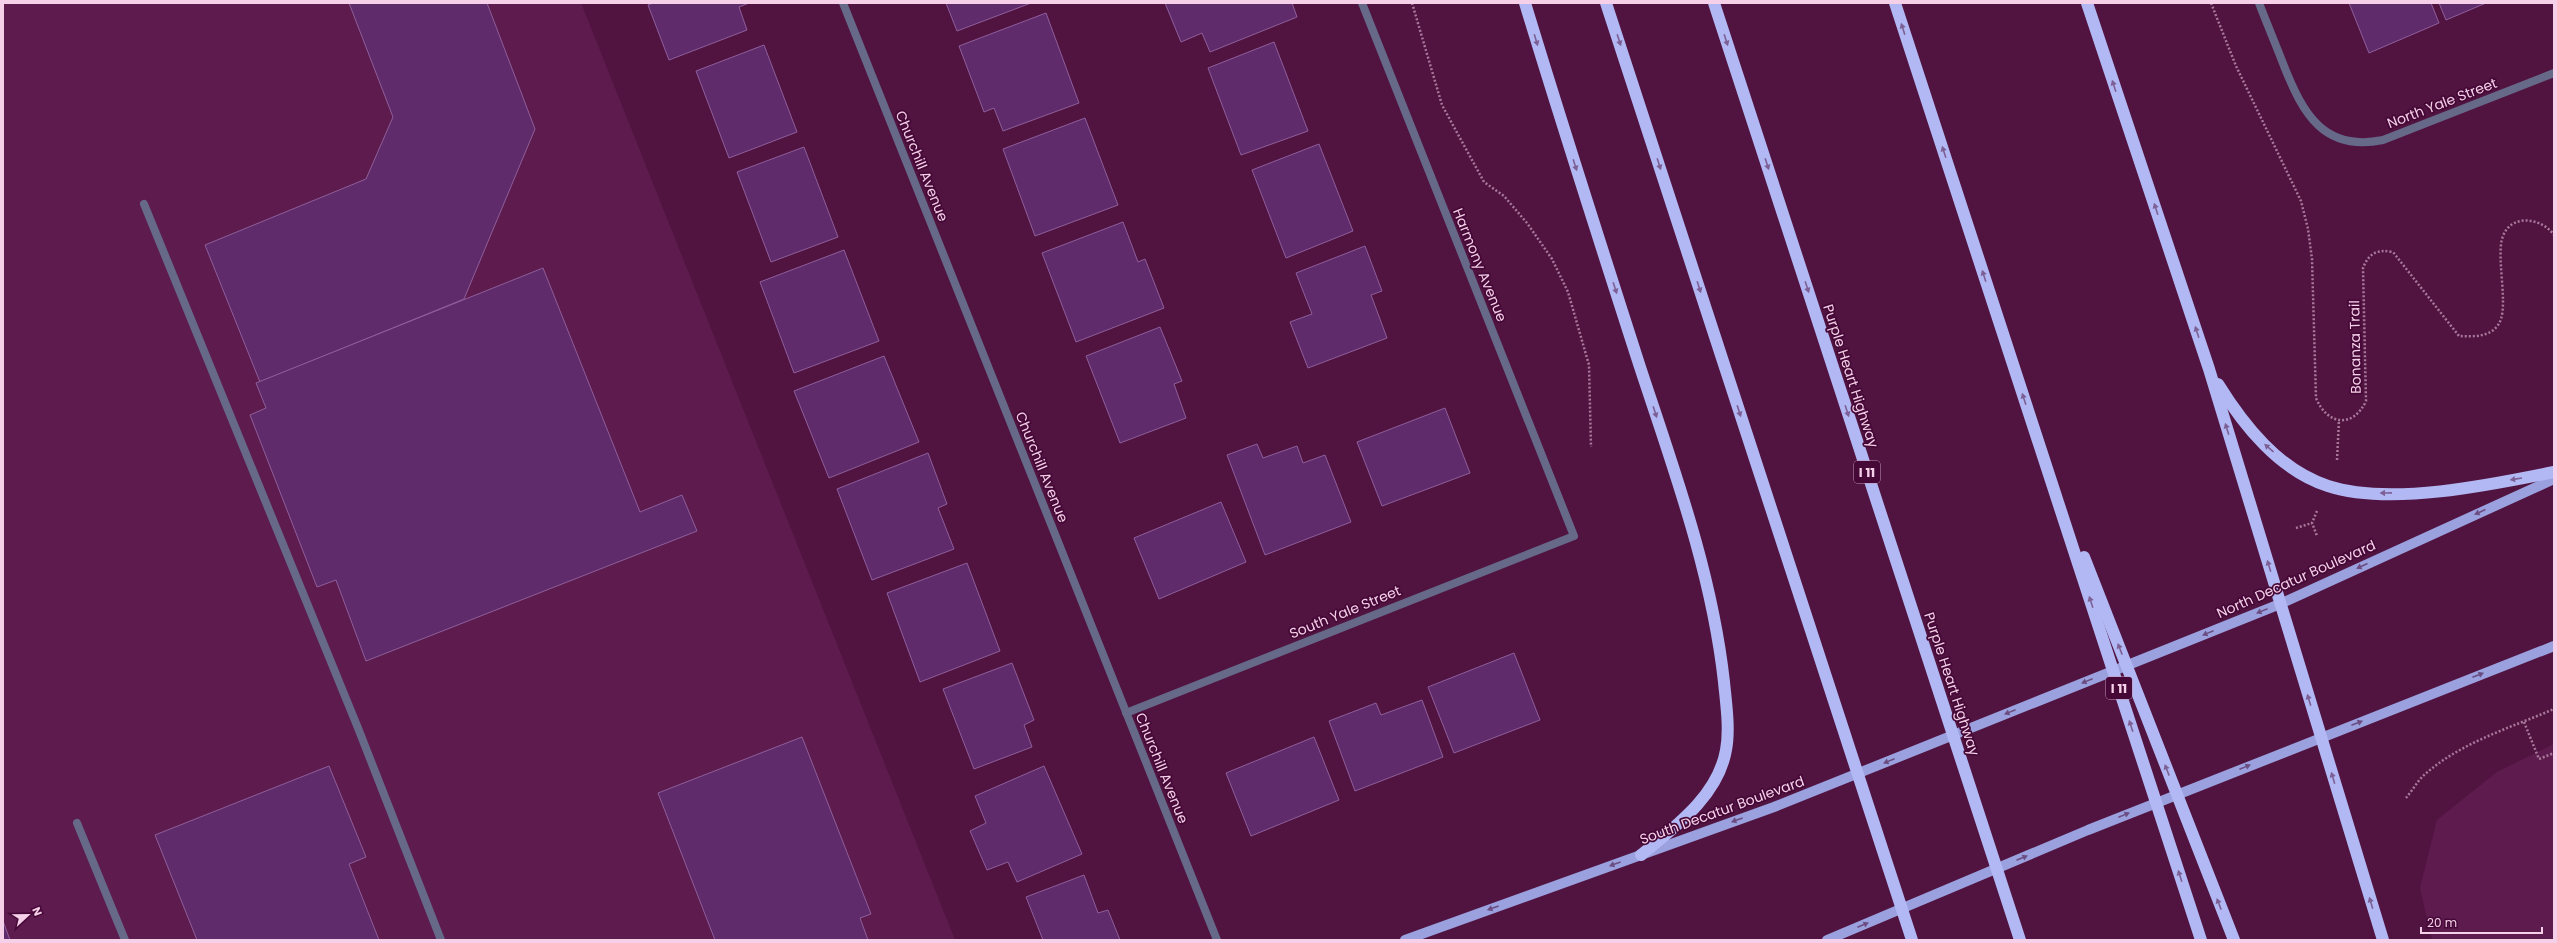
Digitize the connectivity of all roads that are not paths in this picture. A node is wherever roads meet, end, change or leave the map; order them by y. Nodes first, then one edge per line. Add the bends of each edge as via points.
1 (843, 3) edge
2 (1362, 3) edge
3 (1525, 3) edge
4 (1606, 3) edge
5 (1714, 3) edge
6 (1895, 3) edge
7 (2087, 3) edge
8 (2259, 3) edge
9 (2554, 73) edge
10 (144, 204) dead end
11 (2209, 369) junction
12 (2037, 437) junction
13 (2554, 472) edge
14 (2554, 479) edge
15 (1574, 536) joint
16 (2280, 604) junction
17 (2554, 646) edge
18 (2046, 698) joint
19 (1126, 713) junction
20 (2321, 737) junction
21 (77, 823) dead end
22 (1641, 855) junction
23 (125, 940) edge
24 (441, 940) edge
25 (1217, 940) edge
26 (1405, 940) edge
27 (1827, 940) edge
28 (1912, 940) edge
29 (2020, 940) edge
30 (2201, 940) edge
31 (2234, 940) edge
32 (2382, 940) edge

1 - 19 street, Churchill Avenue
2 - 15 street, Harmony Avenue
3 -> 22 highway via 1689,515 1705,578 1722,666 1727,750 1718,775 1689,814
4 -> 28 highway
5 -> 29 highway, Purple Heart Highway / I 11
12 -> 6 highway, I 11
11 -> 7 highway
8 - 9 street, North Yale Street via 2302,106 2317,125 2338,138 2357,143 2383,140
10 - 24 street via 358,728
13 -> 11 highway via 2421,492 2366,493 2327,486 2294,468 2258,439 2242,420
16 -> 11 highway
30 -> 12 highway, I 11
31 -> 12 highway
14 -> 16 main road, North Decatur Boulevard
15 - 19 street, South Yale Street
16 -> 18 main road, North Decatur Boulevard
20 -> 16 highway
20 -> 17 main road
18 -> 22 main road, South Decatur Boulevard via 1774,807
19 - 25 street, Churchill Avenue
27 -> 20 main road via 2088,830
32 -> 20 highway
21 - 23 street
22 -> 26 main road, South Decatur Boulevard

